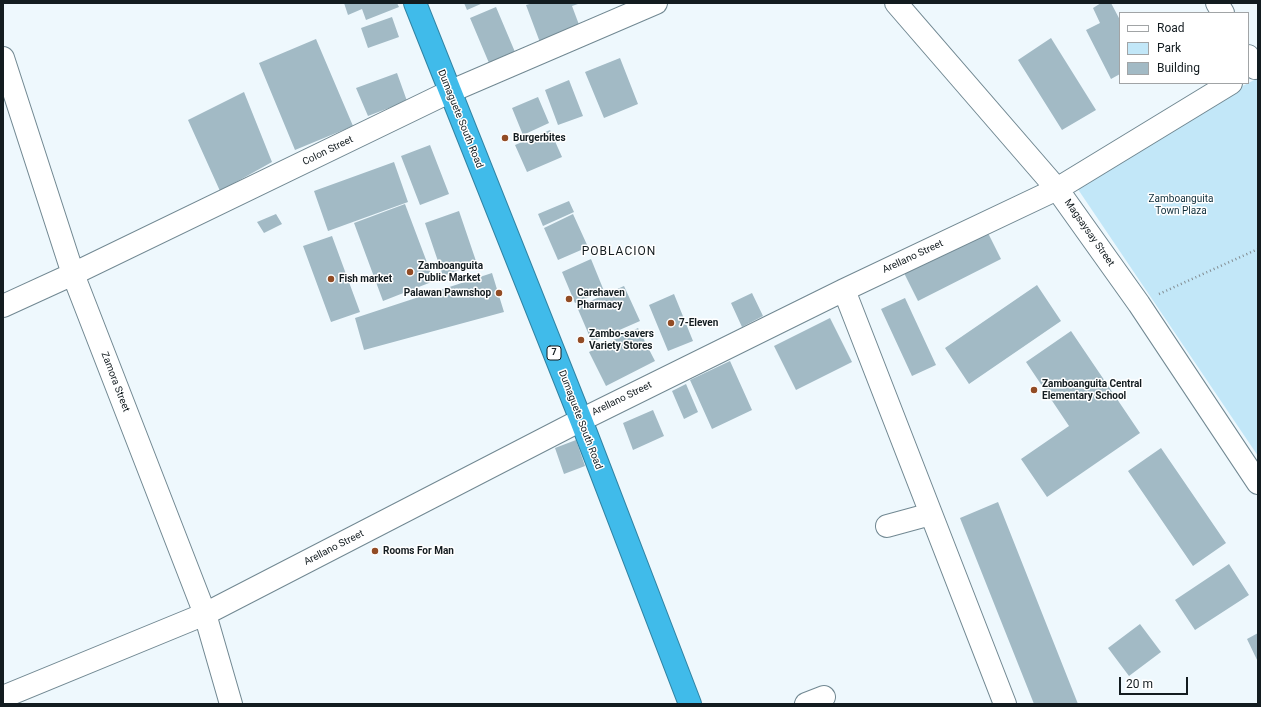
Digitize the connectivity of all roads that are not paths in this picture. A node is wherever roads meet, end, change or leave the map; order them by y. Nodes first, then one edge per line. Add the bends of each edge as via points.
1 (415, 3) edge
2 (656, 3) edge
3 (896, 3) edge
4 (1217, 3) edge
5 (1222, 12) edge
6 (3, 58) edge
7 (1229, 84) edge
8 (449, 92) junction
9 (1057, 189) junction
10 (73, 274) junction
11 (844, 290) junction
12 (3, 306) edge
13 (581, 420) junction
14 (1258, 482) edge
15 (931, 514) junction
16 (887, 526) dead end
17 (205, 614) junction
18 (3, 697) edge
19 (231, 704) edge
20 (690, 704) edge
21 (1005, 704) edge

1 - 8 highway, Dumaguete South Road / 7
2 - 8 street, Colon Street
3 - 9 street, Magsaysay Street
4 - 5 street
6 - 10 street, Zamora Street
7 - 9 street, Arellano Street
8 - 10 street, Colon Street
8 - 13 highway, Dumaguete South Road / 7
9 - 11 street, Arellano Street
9 - 14 street, Magsaysay Street via 1139,304
10 - 12 street, Colon Street
10 - 17 street, Zamora Street
11 - 13 street, Arellano Street
11 - 15 street
13 - 17 street, Arellano Street
13 - 20 highway, Dumaguete South Road / 7
15 - 16 street
15 - 21 street
17 - 18 street, Arellano Street
17 - 19 street, Zamora Street

